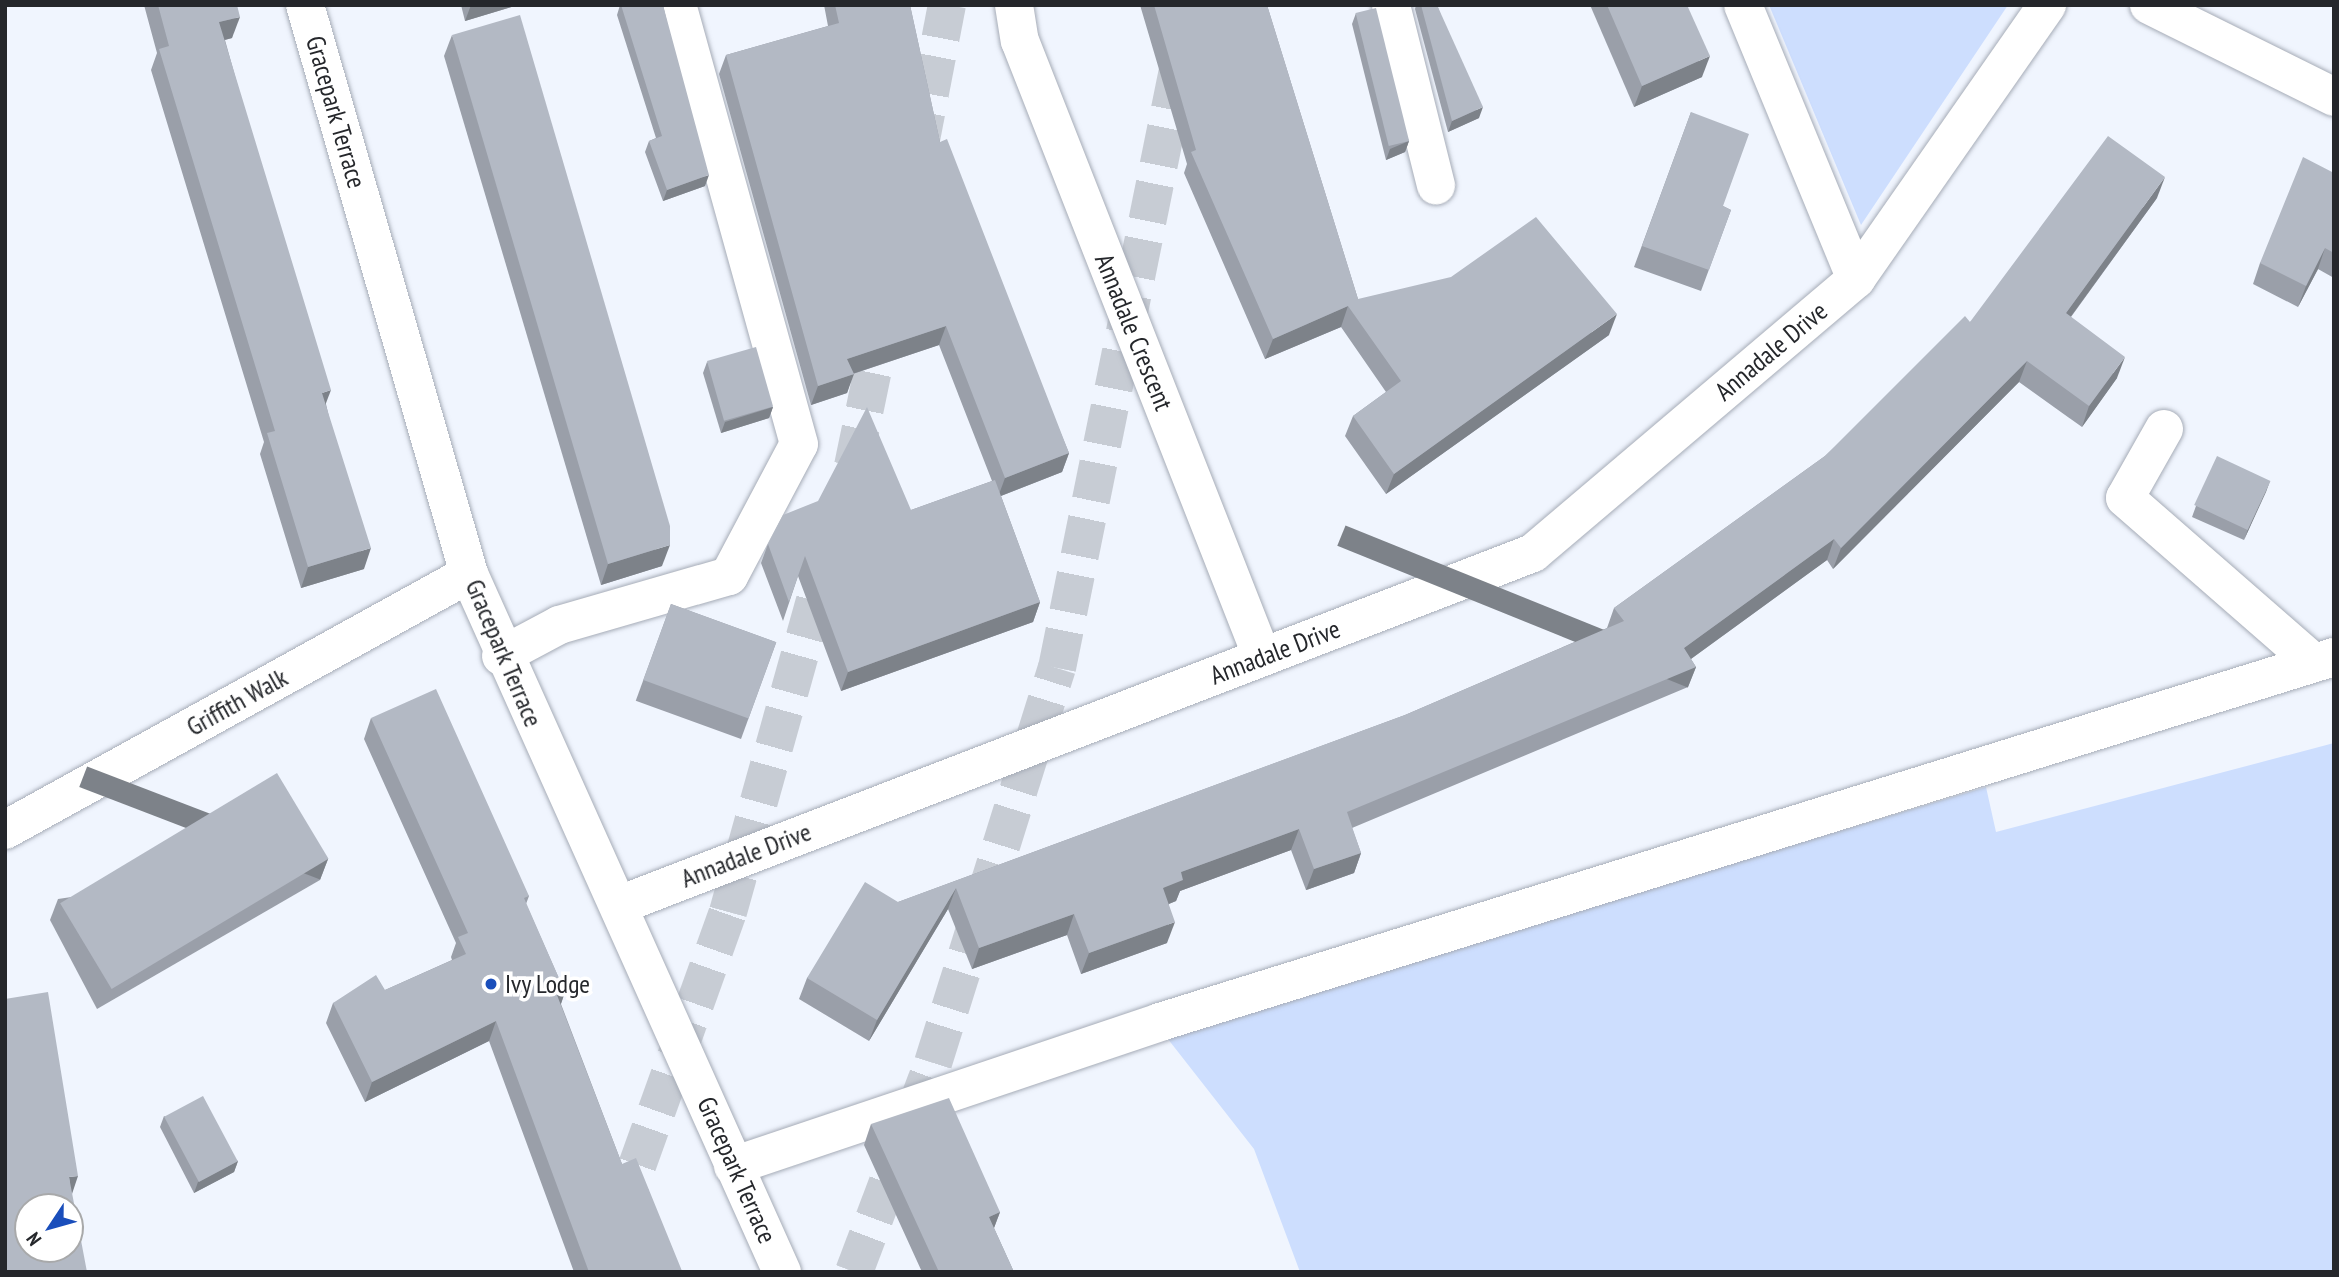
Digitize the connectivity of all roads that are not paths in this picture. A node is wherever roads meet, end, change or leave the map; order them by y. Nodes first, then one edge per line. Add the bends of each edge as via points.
1 (305, 5) edge
2 (677, 5) edge
3 (1014, 5) edge
4 (1391, 5) edge
5 (1743, 5) edge
6 (2047, 5) edge
7 (2149, 5) edge
8 (2334, 97) edge
9 (1436, 184) dead end
10 (1856, 279) junction
11 (2164, 429) dead end
12 (469, 574) junction
13 (501, 656) junction
14 (1262, 657) junction
15 (2324, 660) edge
16 (5, 830) edge
17 (622, 904) junction
18 (733, 1166) junction
19 (782, 1272) edge

1 - 12 street, Gracepark Terrace
2 - 13 street via 799,444 729,576 559,625
3 - 14 street, Annadale Crescent via 1020,41
4 - 9 street
5 - 10 street
6 - 10 street, Annadale Drive
7 - 8 street
10 - 14 street, Annadale Drive via 1533,553
11 - 15 street via 2124,498
12 - 13 street, Gracepark Terrace
12 - 16 street, Griffith Walk
13 - 17 street, Gracepark Terrace
14 - 17 street, Annadale Drive
15 - 18 street via 1160,1022
17 - 18 street, Gracepark Terrace
18 - 19 street, Gracepark Terrace

